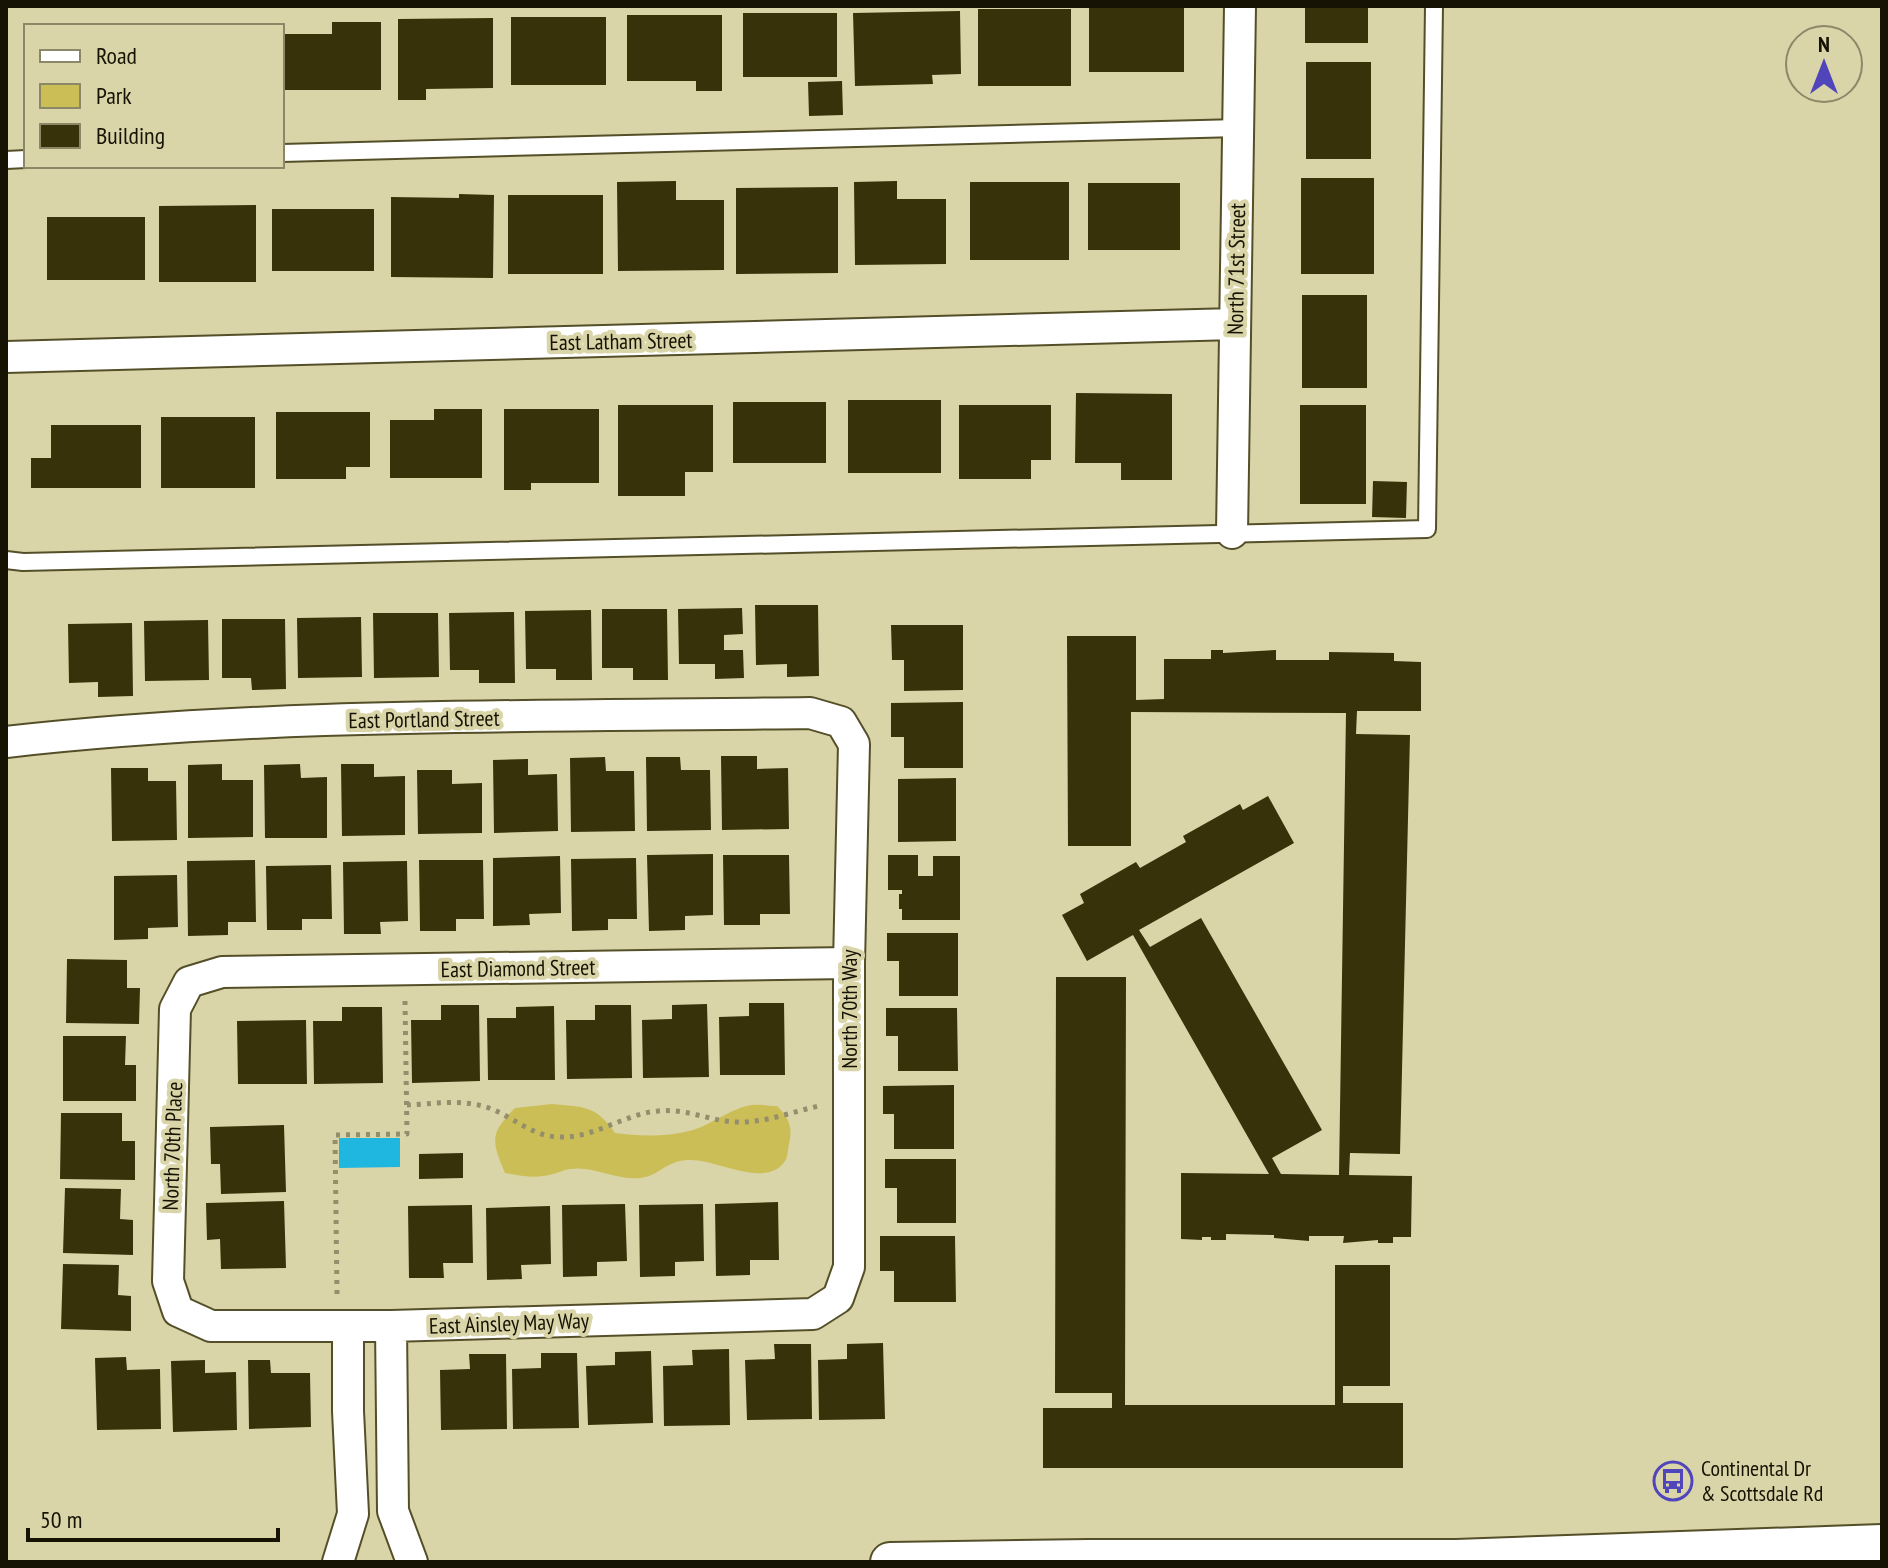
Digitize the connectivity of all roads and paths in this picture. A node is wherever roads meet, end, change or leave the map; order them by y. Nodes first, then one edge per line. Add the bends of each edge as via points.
1 (1240, 6) edge
2 (1434, 6) edge
3 (1239, 128) junction
4 (284, 153) edge
5 (1235, 324) junction
6 (6, 357) edge
7 (1232, 533) junction
8 (6, 560) edge
9 (841, 722) joint
10 (6, 742) edge
11 (849, 963) junction
12 (189, 982) joint
13 (405, 995) dead end
14 (407, 1105) junction
15 (824, 1105) dead end
16 (337, 1297) dead end
17 (838, 1298) joint
18 (178, 1311) joint
19 (348, 1326) junction
20 (391, 1326) junction
21 (392, 1410) junction
22 (348, 1411) junction
23 (1882, 1544) edge
24 (1089, 1560) edge
25 (1456, 1560) edge
26 (338, 1562) edge
27 (412, 1562) edge
28 (890, 1562) edge

1 - 3 street, North 71st Street
2 - 7 lane via 1427,529
3 - 4 lane
3 - 5 street, North 71st Street
5 - 6 street, East Latham Street
5 - 7 street, North 71st Street
7 - 8 lane
9 - 10 street, East Portland Street via 810,713 408,719 198,727
9 - 11 street, North 70th Way via 854,744
11 - 12 street, East Diamond Street via 222,972
11 - 17 street, North 70th Way via 849,1267
12 - 18 street, North 70th Place via 175,1009 168,1281
13 - 14 path
14 - 15 path via 473,1104 557,1137 659,1110 743,1122
14 - 16 path via 407,1134 335,1135
17 - 20 street, East Ainsley May Way via 813,1314
18 - 19 street, East Ainsley May Way via 211,1326
19 - 20 street, East Ainsley May Way
19 - 22 street
20 - 21 street
21 - 22 street
21 - 27 street via 393,1511
22 - 26 street via 353,1514
23 - 25 street
24 - 25 street
24 - 28 street

